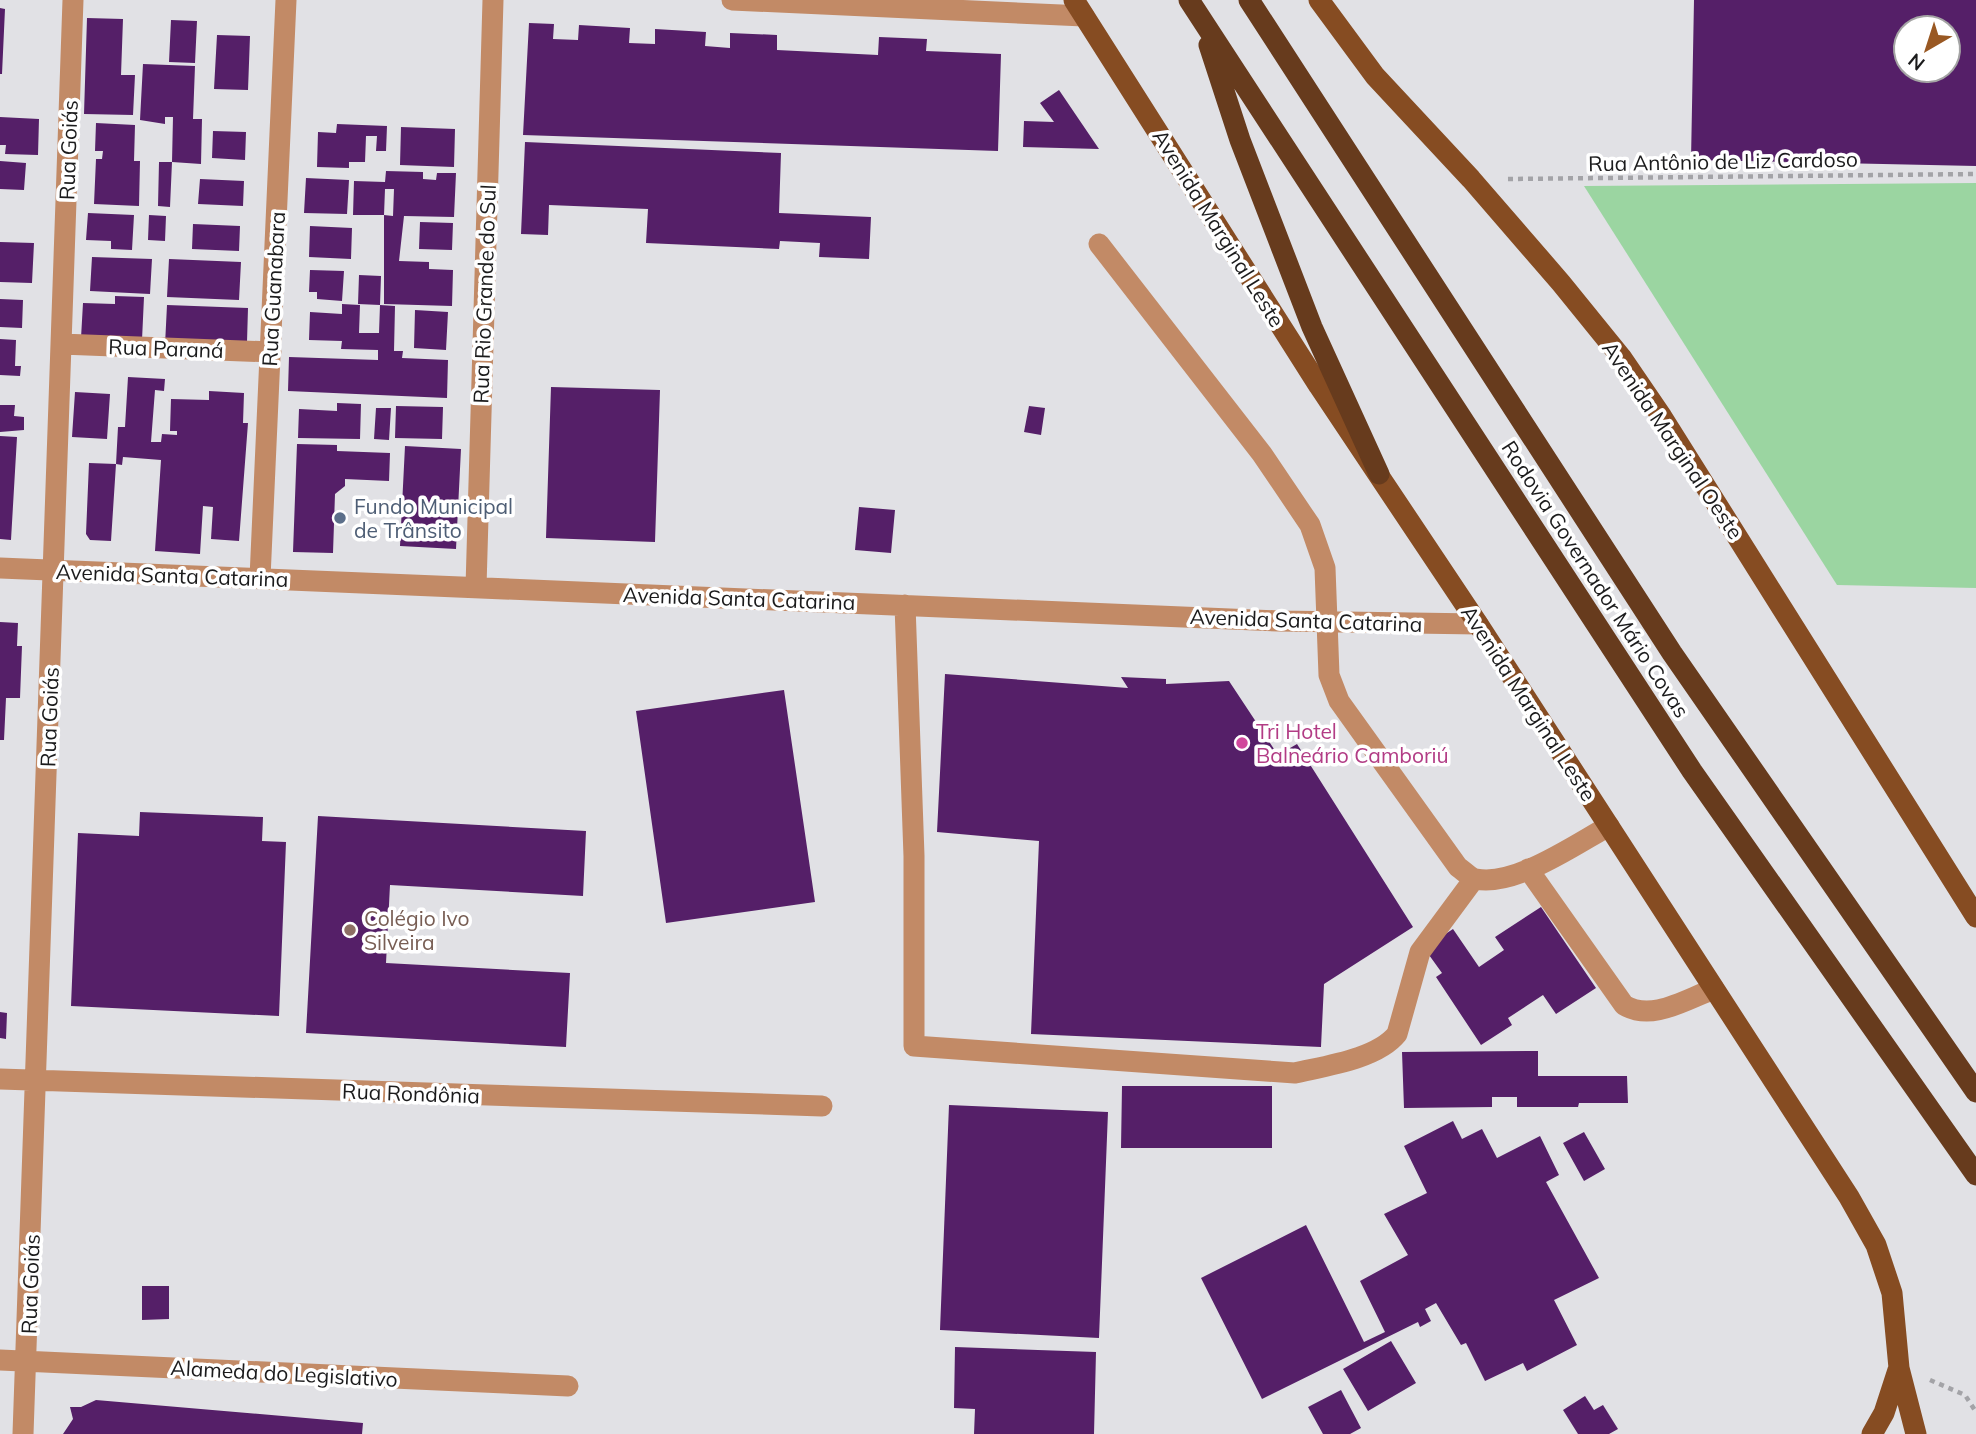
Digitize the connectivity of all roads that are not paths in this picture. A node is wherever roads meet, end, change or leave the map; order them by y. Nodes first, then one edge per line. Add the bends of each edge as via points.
1 (73, 0) edge
2 (286, 0) edge
3 (493, 0) edge
4 (732, 0) edge
5 (1249, 0) edge
6 (1319, 0) edge
7 (1079, 8) edge
8 (1194, 8) edge
9 (1100, 244) dead end
10 (61, 344) junction
11 (271, 352) junction
12 (1379, 474) junction
13 (0, 568) edge
14 (54, 570) junction
15 (260, 578) junction
16 (475, 587) junction
17 (905, 605) junction
18 (1327, 622) junction
19 (1478, 624) junction
20 (1609, 826) junction
21 (1528, 869) junction
22 (1474, 879) junction
23 (1976, 917) edge
24 (1714, 989) junction
25 (0, 1079) edge
26 (36, 1080) junction
27 (1976, 1091) edge
28 (822, 1106) dead end
29 (1976, 1175) edge
30 (0, 1360) edge
31 (27, 1361) junction
32 (1899, 1368) junction
33 (568, 1386) dead end
34 (23, 1434) edge
35 (1872, 1434) edge
36 (1916, 1434) edge

1 - 10 street, Rua Goiás
2 - 11 street, Rua Guanabara
3 - 16 street, Rua Rio Grande do Sul
4 - 7 street
5 - 27 highway, Rodovia Governador Mário Covas via 1672,653
6 - 23 main road, Avenida Marginal Oeste via 1375,76 1471,179 1621,357
7 - 12 main road, Avenida Marginal Leste
8 - 12 highway via 1312,327
8 - 29 highway, Rodovia Governador Mário Covas via 1692,771
9 - 18 street via 1262,454 1310,525 1325,568
10 - 11 street, Rua Paraná
10 - 14 street, Rua Goiás
11 - 15 street, Rua Guanabara
12 - 19 main road, Avenida Marginal Leste
13 - 14 street, Avenida Santa Catarina
14 - 15 street, Avenida Santa Catarina
14 - 26 street, Rua Goiás
15 - 16 street, Avenida Santa Catarina
16 - 17 street, Avenida Santa Catarina
17 - 18 street, Avenida Santa Catarina
17 - 22 street via 914,856 914,1046 1295,1073 1345,1062 1397,1034 1420,952
18 - 19 street, Avenida Santa Catarina
18 - 22 street via 1329,675 1339,701 1458,867
19 - 20 main road, Avenida Marginal Leste
20 - 21 street
20 - 24 main road, Avenida Marginal Leste
21 - 22 street via 1494,880
21 - 24 street via 1624,1005 1648,1014
24 - 32 main road, Avenida Marginal Leste via 1876,1245 1892,1293
25 - 26 street, Rua Rondônia
26 - 28 street, Rua Rondônia
26 - 31 street, Rua Goiás
30 - 31 street, Alameda do Legislativo
31 - 33 street, Alameda do Legislativo
31 - 34 street, Rua Goiás
32 - 35 main road
32 - 36 main road, Avenida Marginal Leste

